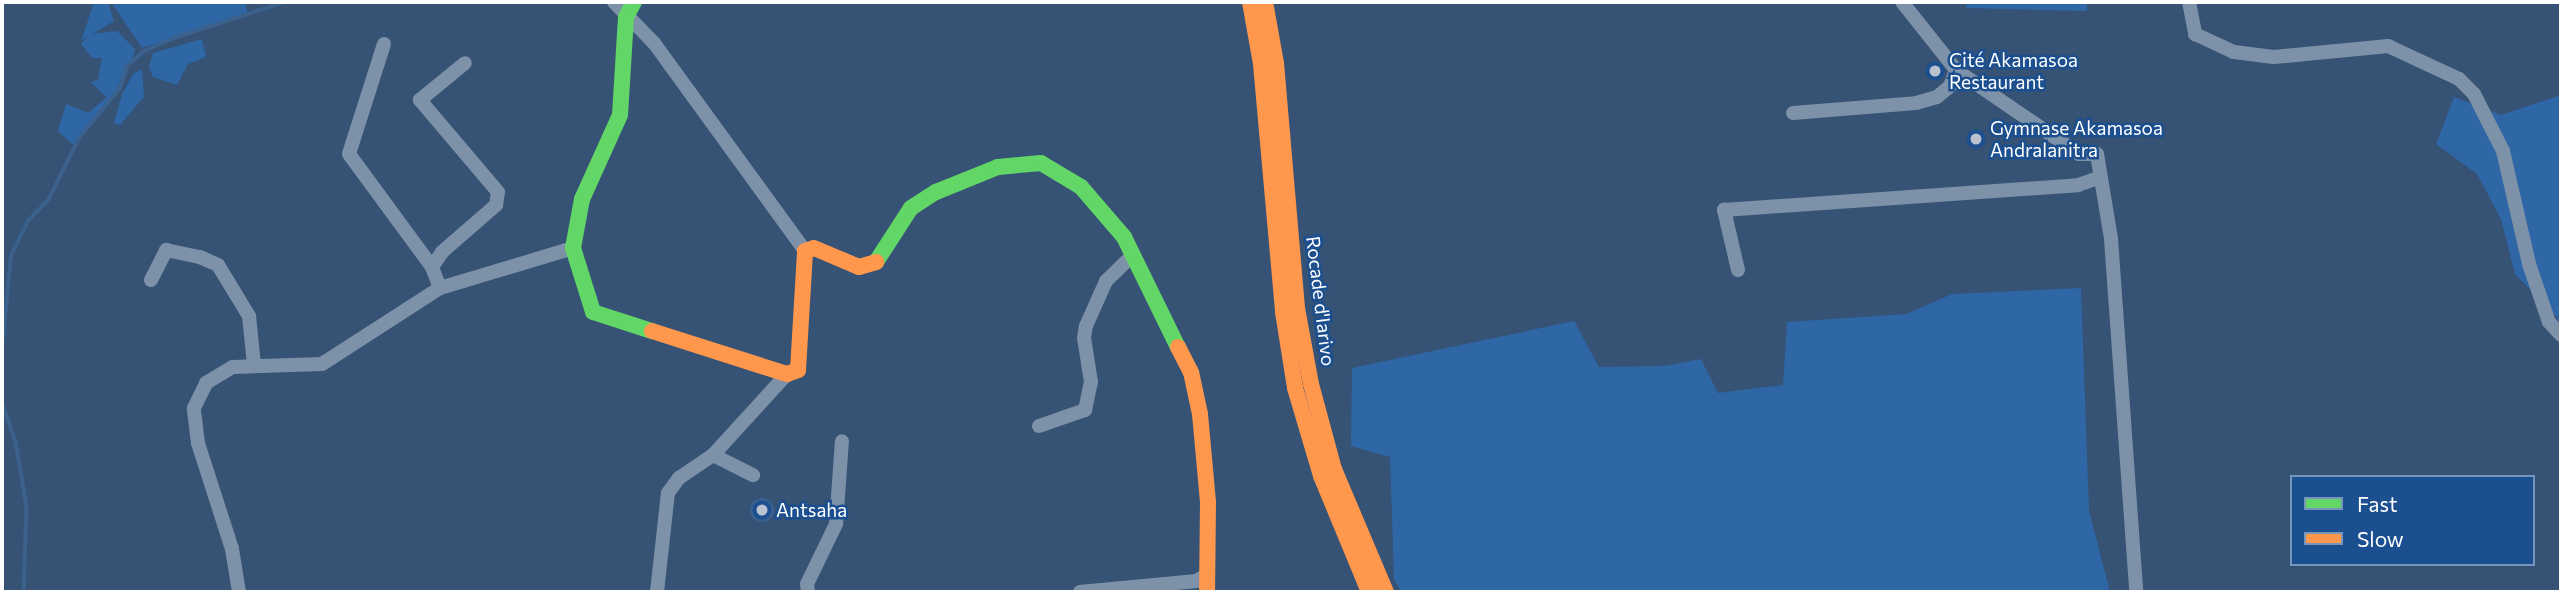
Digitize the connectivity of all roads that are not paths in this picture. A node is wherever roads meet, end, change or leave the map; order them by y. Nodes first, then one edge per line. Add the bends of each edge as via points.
1 (614, 2) edge
2 (634, 2) edge
3 (1250, 2) edge
4 (1265, 2) edge
5 (1902, 2) edge
6 (2189, 2) edge
7 (626, 17) junction
8 (384, 44) dead end
9 (465, 63) dead end
10 (1956, 70) junction
11 (1793, 113) dead end
12 (2101, 177) junction
13 (573, 248) junction
14 (805, 251) junction
15 (1132, 256) junction
16 (432, 267) junction
17 (1738, 270) dead end
18 (151, 280) dead end
19 (440, 288) junction
20 (2561, 335) edge
21 (254, 364) junction
22 (787, 374) junction
23 (1039, 426) dead end
24 (842, 441) dead end
25 (712, 455) junction
26 (753, 475) dead end
27 (1207, 575) junction
28 (239, 592) edge
29 (657, 592) edge
30 (808, 592) edge
31 (1080, 592) edge
32 (1207, 592) edge
33 (1368, 592) edge
34 (1386, 592) edge
35 (2136, 592) edge

1 - 7 street
2 - 7 street
3 - 33 street, Rocade d'Iarivo via 1261,64 1283,312 1295,388 1321,476
4 - 34 street, Rocade d'Iarivo via 1276,63 1297,308 1311,384 1334,469
5 - 10 street
6 - 20 street via 2195,34 2234,52 2274,57 2388,46 2459,79 2474,94 2503,151 2529,264 2549,322
7 - 13 street via 620,114 582,199
7 - 14 street via 654,43
8 - 16 street via 349,154
9 - 16 street via 420,100 498,192 496,205 442,252
10 - 11 street via 1950,86 1937,97 1916,103
10 - 12 street via 2080,154 2097,154
12 - 17 street via 2078,185 1724,210
12 - 35 street via 2111,239
13 - 19 street
13 - 22 street via 593,312
14 - 15 street via 814,248 859,267 875,262 911,208 936,192 998,167 1041,163 1081,187 1124,237
14 - 22 street via 798,370
15 - 23 street via 1106,281 1086,326 1091,382 1085,411
15 - 27 street via 1191,372 1208,502
16 - 19 street
18 - 21 street via 166,250 218,265 249,316
19 - 21 street via 322,364
21 - 28 street via 218,373 206,383 194,408 198,443 232,549
22 - 25 street
24 - 30 street via 836,524 807,584
25 - 26 street
25 - 29 street via 679,478 668,493
27 - 31 street via 1196,581
27 - 32 street

